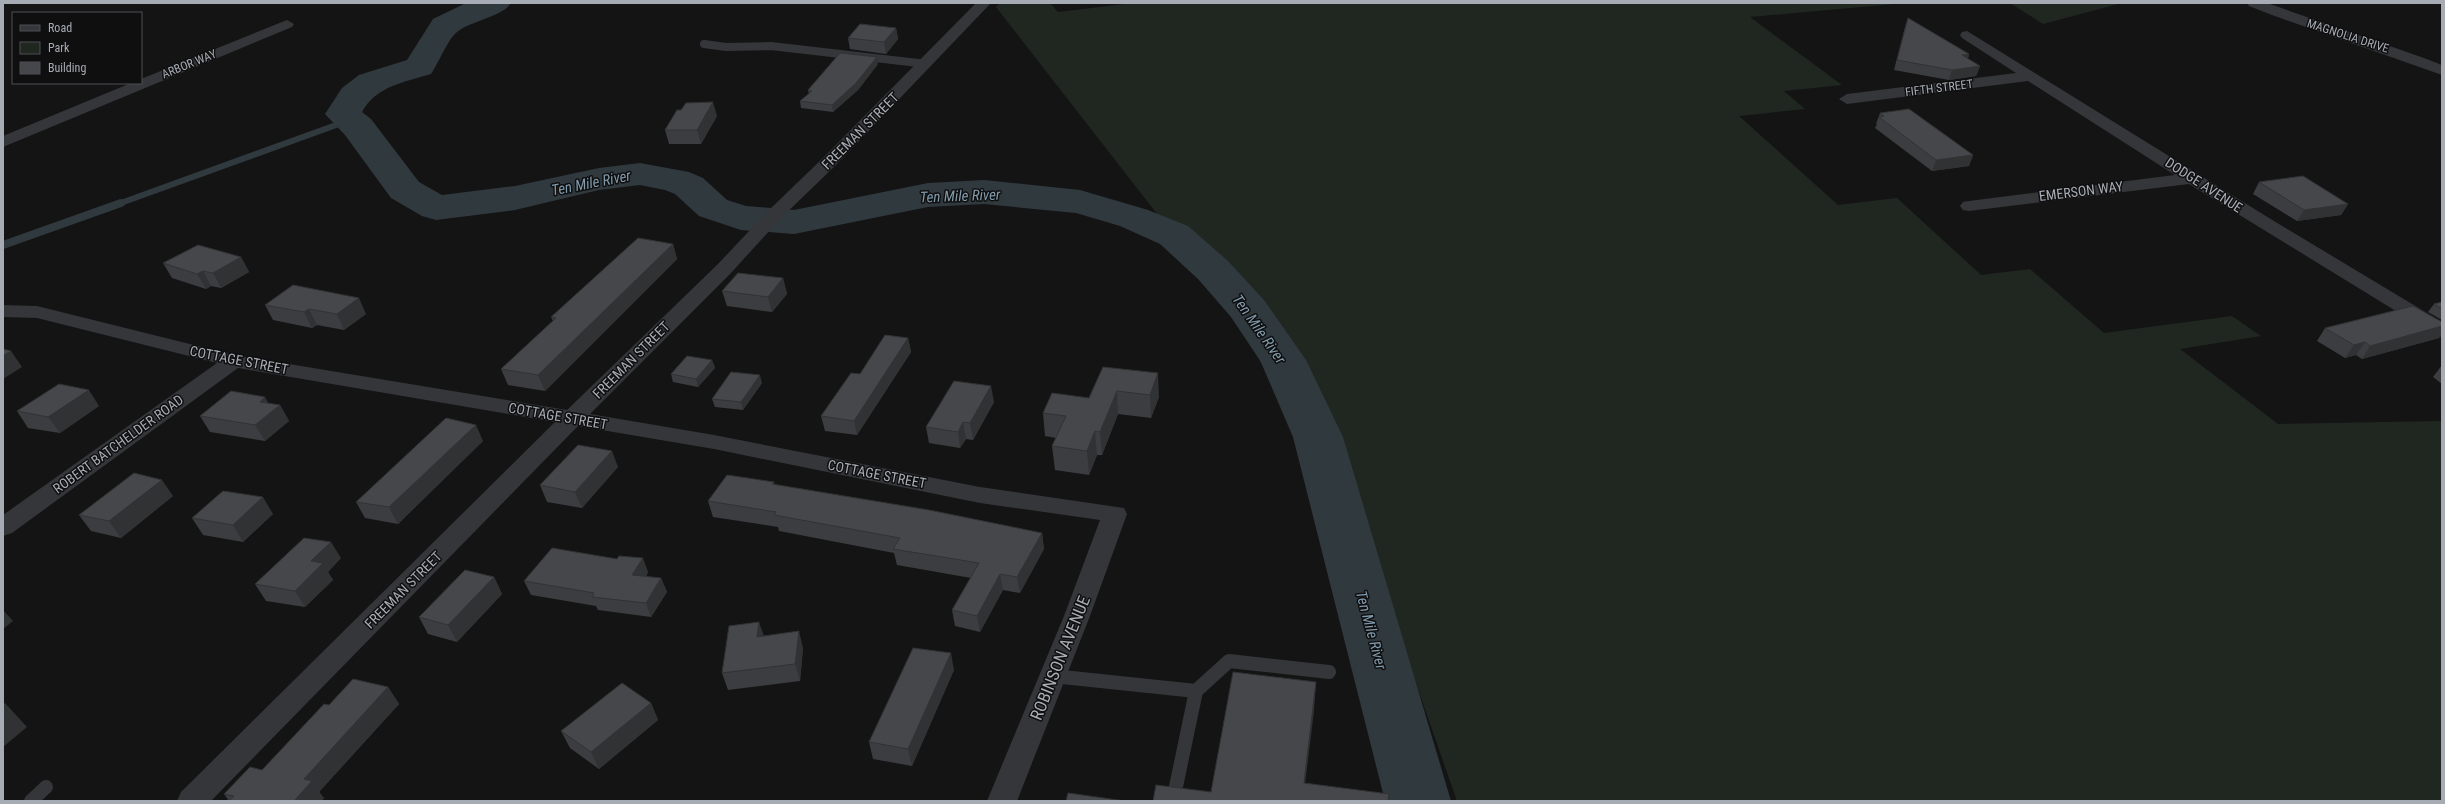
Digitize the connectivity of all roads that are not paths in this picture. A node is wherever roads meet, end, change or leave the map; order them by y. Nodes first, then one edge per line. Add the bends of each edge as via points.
1 (984, 3) edge
2 (2254, 3) edge
3 (287, 24) dead end
4 (1967, 36) dead end
5 (704, 44) dead end
6 (926, 64) junction
7 (2442, 70) edge
8 (2031, 76) junction
9 (1847, 100) dead end
10 (3, 123) edge
11 (27, 132) junction
12 (3, 142) edge
13 (2193, 178) junction
14 (1969, 206) dead end
15 (3, 311) edge
16 (2442, 331) edge
17 (234, 361) junction
18 (572, 418) junction
19 (1116, 514) joint
20 (3, 527) edge
21 (1329, 672) dead end
22 (1053, 676) junction
23 (1196, 691) junction
24 (46, 787) dead end
25 (31, 801) edge
26 (192, 801) edge
27 (1002, 801) edge
28 (1173, 801) edge

1 - 6 street, FREEMAN STREET
2 - 7 street, MAGNOLIA DRIVE via 2291,18 2396,51
3 - 11 street, ARBOR WAY
4 - 8 street, DODGE AVENUE
5 - 6 lane via 726,47 771,46
6 - 18 street, FREEMAN STREET
8 - 9 street, FIFTH STREET
8 - 13 street, DODGE AVENUE via 2079,109
10 - 11 street
11 - 12 street, ARBOR WAY
13 - 14 street, EMERSON WAY
13 - 16 street, DODGE AVENUE
15 - 17 street, COTTAGE STREET via 37,312
17 - 18 street, COTTAGE STREET
17 - 20 street, ROBERT BATCHELDER ROAD
18 - 19 street, COTTAGE STREET via 842,466 980,495
18 - 26 street, FREEMAN STREET
19 - 22 street, ROBINSON AVENUE
21 - 23 lane via 1229,661
22 - 23 lane
22 - 27 street, ROBINSON AVENUE
23 - 28 lane
24 - 25 lane

